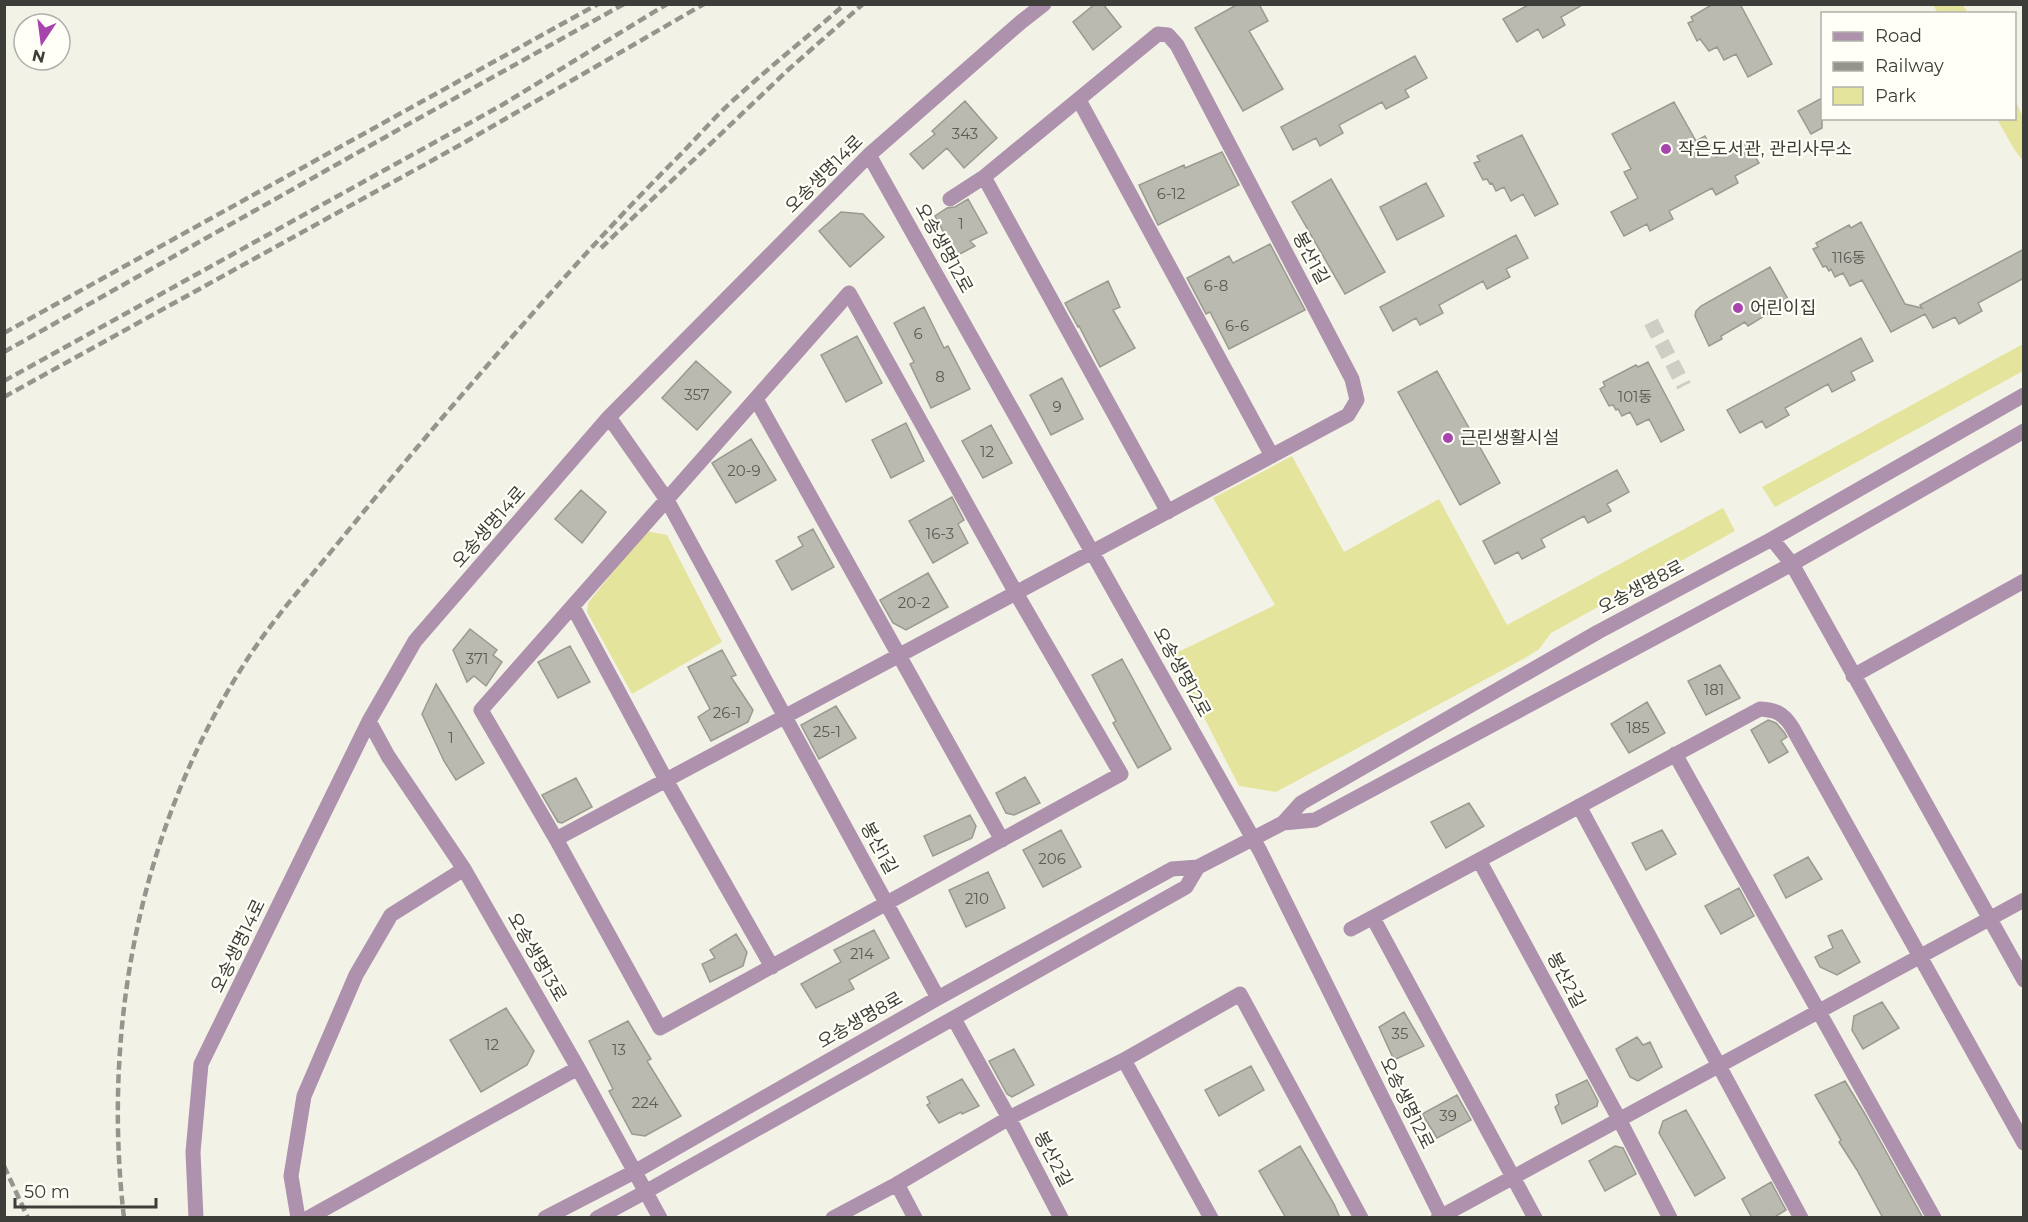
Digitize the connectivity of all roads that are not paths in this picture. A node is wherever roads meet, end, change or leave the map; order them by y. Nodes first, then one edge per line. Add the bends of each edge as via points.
1 (1044, 4) edge
2 (1079, 100) junction
3 (869, 155) junction
4 (984, 177) junction
5 (950, 199) dead end
6 (2024, 395) edge
7 (756, 399) junction
8 (609, 417) junction
9 (2024, 431) edge
10 (1272, 456) junction
11 (667, 500) junction
12 (1168, 512) junction
13 (1772, 539) junction
14 (1093, 552) junction
15 (1792, 564) junction
16 (2024, 581) edge
17 (1016, 593) junction
18 (573, 607) junction
19 (899, 656) junction
20 (1853, 676) junction
21 (785, 717) junction
22 (369, 721) junction
23 (1675, 754) junction
24 (666, 780) junction
25 (1579, 806) junction
26 (1283, 823) junction
27 (1253, 838) junction
28 (556, 839) junction
29 (1002, 840) junction
30 (1479, 860) junction
31 (1198, 867) junction
32 (464, 869) junction
33 (2024, 900) edge
34 (887, 903) junction
35 (1373, 918) junction
36 (1988, 919) junction
37 (1351, 929) dead end
38 (1919, 956) junction
39 (772, 966) junction
40 (2024, 980) edge
41 (938, 998) junction
42 (1818, 1011) junction
43 (954, 1019) junction
44 (1124, 1060) junction
45 (1719, 1065) junction
46 (578, 1068) junction
47 (1009, 1118) junction
48 (1619, 1119) junction
49 (2024, 1143) edge
50 (636, 1171) junction
51 (1514, 1177) junction
52 (897, 1184) junction
53 (647, 1191) junction
54 (1440, 1217) edge
55 (196, 1218) edge
56 (298, 1218) edge
57 (308, 1218) edge
58 (545, 1218) edge
59 (597, 1218) edge
60 (660, 1218) edge
61 (833, 1218) edge
62 (915, 1218) edge
63 (1061, 1218) edge
64 (1210, 1218) edge
65 (1361, 1218) edge
66 (1535, 1218) edge
67 (1670, 1218) edge
68 (1802, 1218) edge
69 (1934, 1218) edge

1 - 3 street, 오송생명14로
2 - 4 street
2 - 10 street
2 - 10 street, 봉산1길 via 1158,34 1168,35 1177,45 1352,378 1357,400 1348,415
3 - 8 street, 오송생명14로
3 - 14 street, 오송생명12로
4 - 5 street
4 - 12 street
6 - 13 street, 오송생명8로
7 - 11 street
7 - 17 street via 849,293
7 - 19 street
8 - 11 street, 봉산1길
8 - 22 street, 오송생명14로 via 416,641
9 - 15 street, 오송생명8로
10 - 12 street, 봉산1길
11 - 18 street
11 - 21 street, 봉산1길
12 - 14 street, 봉산1길
13 - 15 street
13 - 26 street, 오송생명8로 via 1598,632 1300,802
14 - 17 street, 봉산1길
14 - 27 street, 오송생명12로
15 - 20 street
15 - 26 street, 오송생명8로 via 1315,820
16 - 20 street
17 - 19 street, 봉산1길
17 - 29 street via 1121,774
18 - 24 street
18 - 28 street via 481,710
19 - 21 street, 봉산1길
19 - 29 street
20 - 36 street
21 - 24 street, 봉산1길
21 - 34 street, 봉산1길
22 - 32 street, 오송생명13로
22 - 55 street, 오송생명14로 via 201,1064 193,1152
23 - 25 street
23 - 38 street via 1760,709 1784,715
23 - 42 street
24 - 28 street, 봉산1길
24 - 39 street
25 - 30 street
25 - 45 street
26 - 27 street, 오송생명8로
27 - 31 street, 오송생명8로
27 - 54 street, 오송생명12로
28 - 39 street via 660,1028
29 - 34 street
30 - 35 street
30 - 48 street, 봉산2길
31 - 41 street, 오송생명8로 via 1172,868
31 - 43 street, 오송생명8로 via 1186,887
32 - 46 street, 오송생명13로
32 - 56 street via 391,915 356,975 304,1096 291,1176
33 - 36 street
34 - 39 street
34 - 41 street, 봉산1길
35 - 37 street
35 - 51 street
36 - 38 street
36 - 40 street
38 - 42 street
38 - 49 street
41 - 50 street, 오송생명8로
42 - 45 street
42 - 69 street
43 - 47 street, 봉산2길
43 - 53 street, 오송생명8로
44 - 47 street
44 - 64 street
44 - 65 street via 1240,994
45 - 48 street
45 - 68 street
46 - 50 street, 오송생명13로
46 - 57 street
47 - 52 street
47 - 63 street, 봉산2길
48 - 51 street
48 - 67 street, 봉산2길
50 - 53 street, 오송생명13로
50 - 58 street, 오송생명8로
51 - 54 street
51 - 66 street
52 - 61 street
52 - 62 street
53 - 59 street, 오송생명8로
53 - 60 street, 오송생명13로

